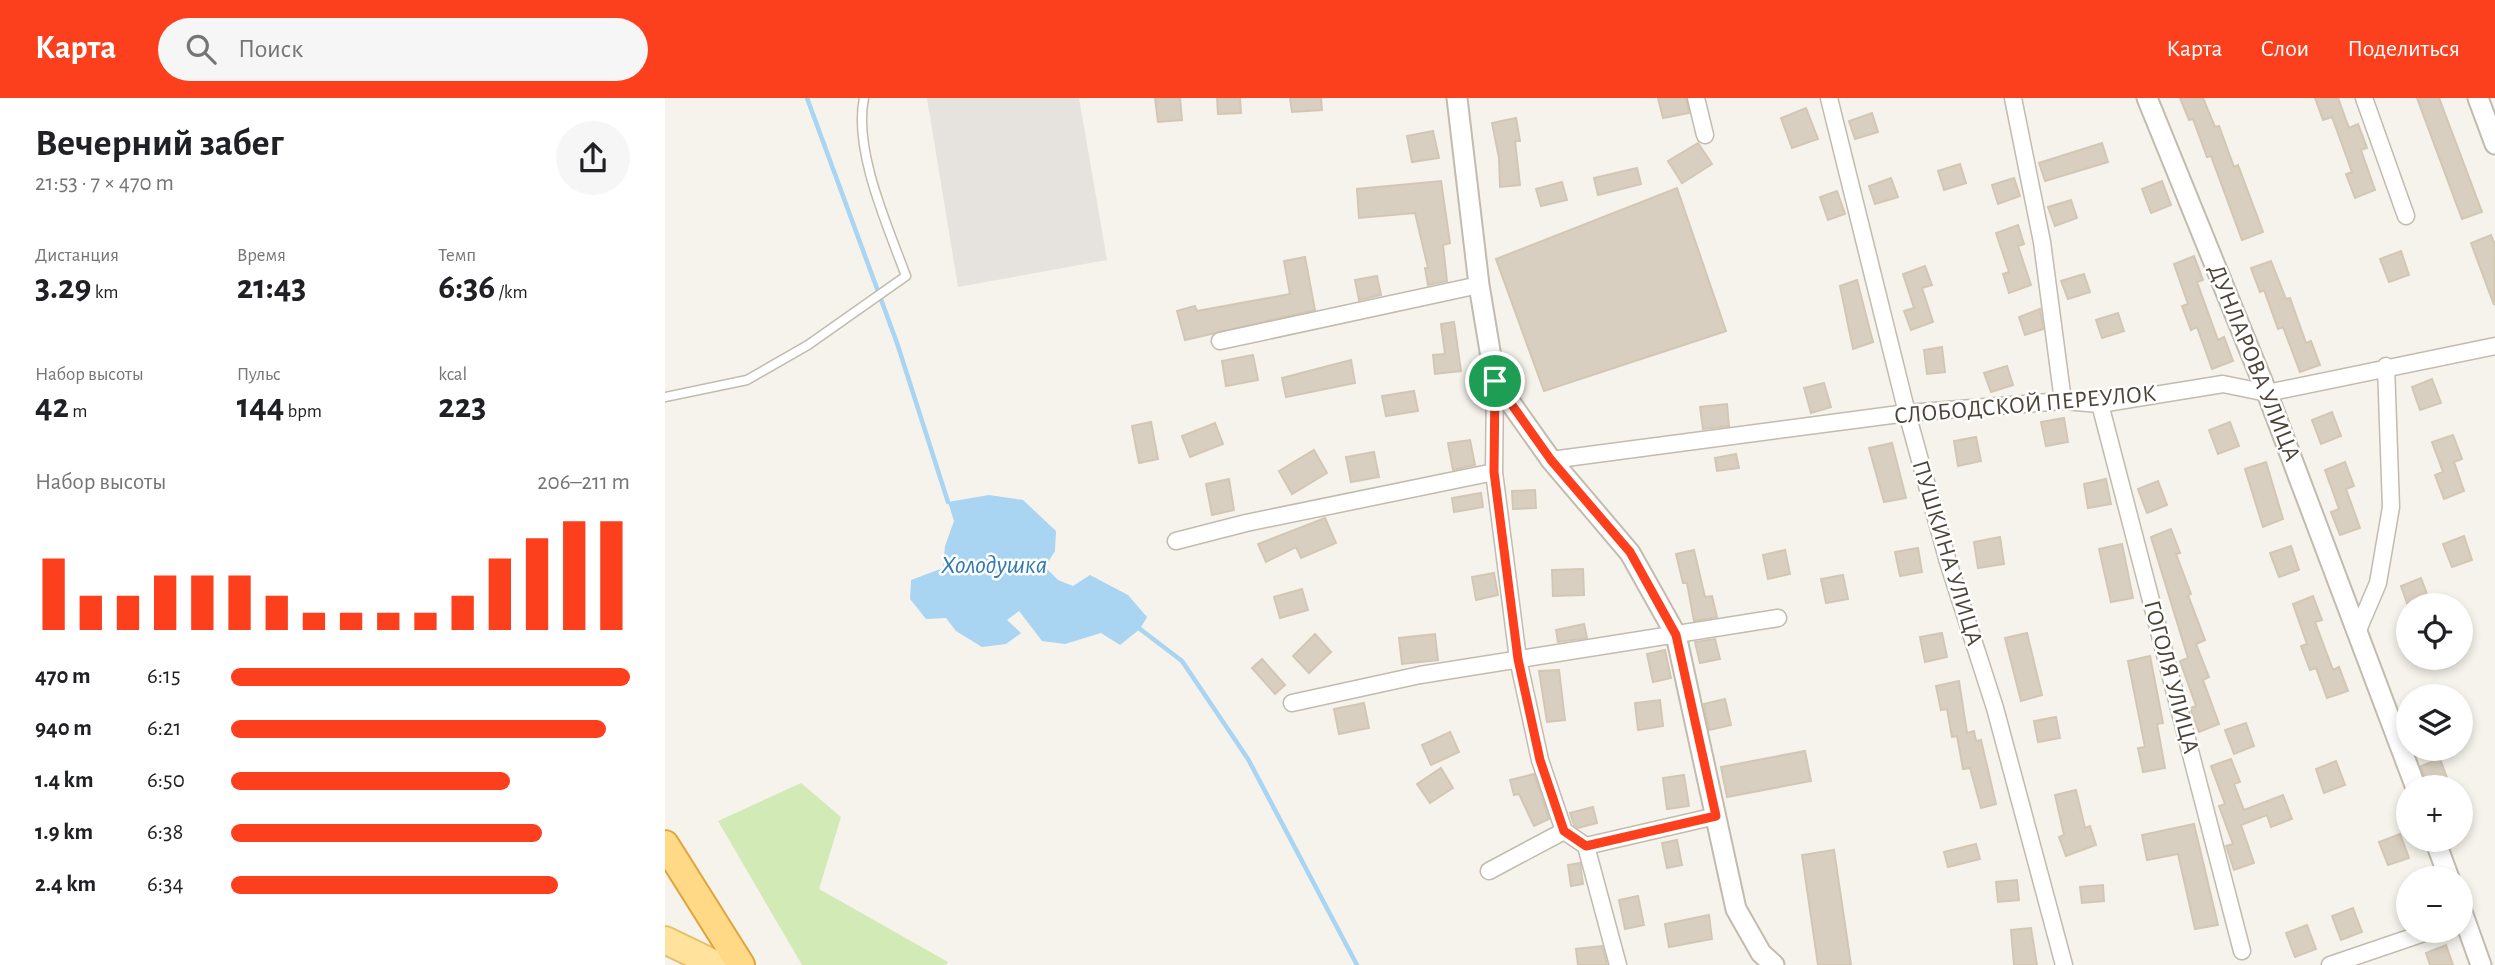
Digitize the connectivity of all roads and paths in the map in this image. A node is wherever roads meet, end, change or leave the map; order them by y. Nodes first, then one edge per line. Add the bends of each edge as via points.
1 (864, 98) edge
2 (1457, 98) edge
3 (1696, 98) edge
4 (2014, 98) edge
5 (2147, 98) edge
6 (2364, 98) edge
7 (2478, 98) edge
8 (1835, 100) edge
9 (1705, 135) dead end
10 (2495, 144) edge
11 (2406, 216) dead end
12 (1479, 285) junction
13 (1220, 341) dead end
14 (2495, 346) edge
15 (2386, 366) junction
16 (1495, 381) junction
17 (2267, 393) junction
18 (665, 397) edge
19 (2063, 401) junction
20 (2100, 404) junction
21 (1907, 413) junction
22 (1551, 460) junction
23 (1494, 472) junction
24 (1176, 541) dead end
25 (1778, 618) dead end
26 (2358, 630) junction
27 (1676, 635) junction
28 (1518, 659) junction
29 (1292, 703) dead end
30 (2411, 775) edge
31 (1716, 816) junction
32 (1564, 831) junction
33 (665, 844) edge
34 (1586, 846) junction
35 (1489, 871) dead end
36 (665, 877) edge
37 (665, 940) edge
38 (2396, 943) edge
39 (2472, 943) edge
40 (2242, 951) dead end
41 (717, 965) edge
42 (725, 965) edge
43 (741, 965) edge
44 (1618, 965) edge
45 (1774, 965) edge
46 (2064, 965) edge
47 (2330, 965) edge
48 (2481, 965) edge

1 - 18 lane via 861,112 874,190 906,276 808,345 747,380
2 - 12 street
3 - 9 street
4 - 19 street via 2042,242
5 - 17 street, ДУНЛАРОВА УЛИЦА
6 - 11 street
7 - 10 street
8 - 21 street, ПУШКИНА УЛИЦА
12 - 13 street
12 - 16 street
14 - 15 street, СЛОБОДСКОЙ ПЕРЕУЛОК
15 - 17 street, СЛОБОДСКОЙ ПЕРЕУЛОК
15 - 26 street via 2391,507 2378,583
16 - 22 street
16 - 23 street
17 - 20 street, СЛОБОДСКОЙ ПЕРЕУЛОК via 2223,384
17 - 26 street, ДУНЛАРОВА УЛИЦА
19 - 20 street, СЛОБОДСКОЙ ПЕРЕУЛОК
19 - 21 street, СЛОБОДСКОЙ ПЕРЕУЛОК
20 - 40 street, ГОГОЛЯ УЛИЦА
21 - 22 street, СЛОБОДСКОЙ ПЕРЕУЛОК
21 - 46 street, ПУШКИНА УЛИЦА via 1995,708
22 - 27 street via 1630,552
23 - 24 street
23 - 28 street
25 - 27 street
26 - 30 street, ДУНЛАРОВА УЛИЦА
27 - 28 street
27 - 31 street
28 - 29 street
28 - 32 street via 1540,760
31 - 34 street
31 - 45 street via 1736,909 1761,953
32 - 34 street
32 - 35 street
33 - 43 highway
34 - 44 street
36 - 42 highway
37 - 41 main road
38 - 47 street
39 - 48 street

